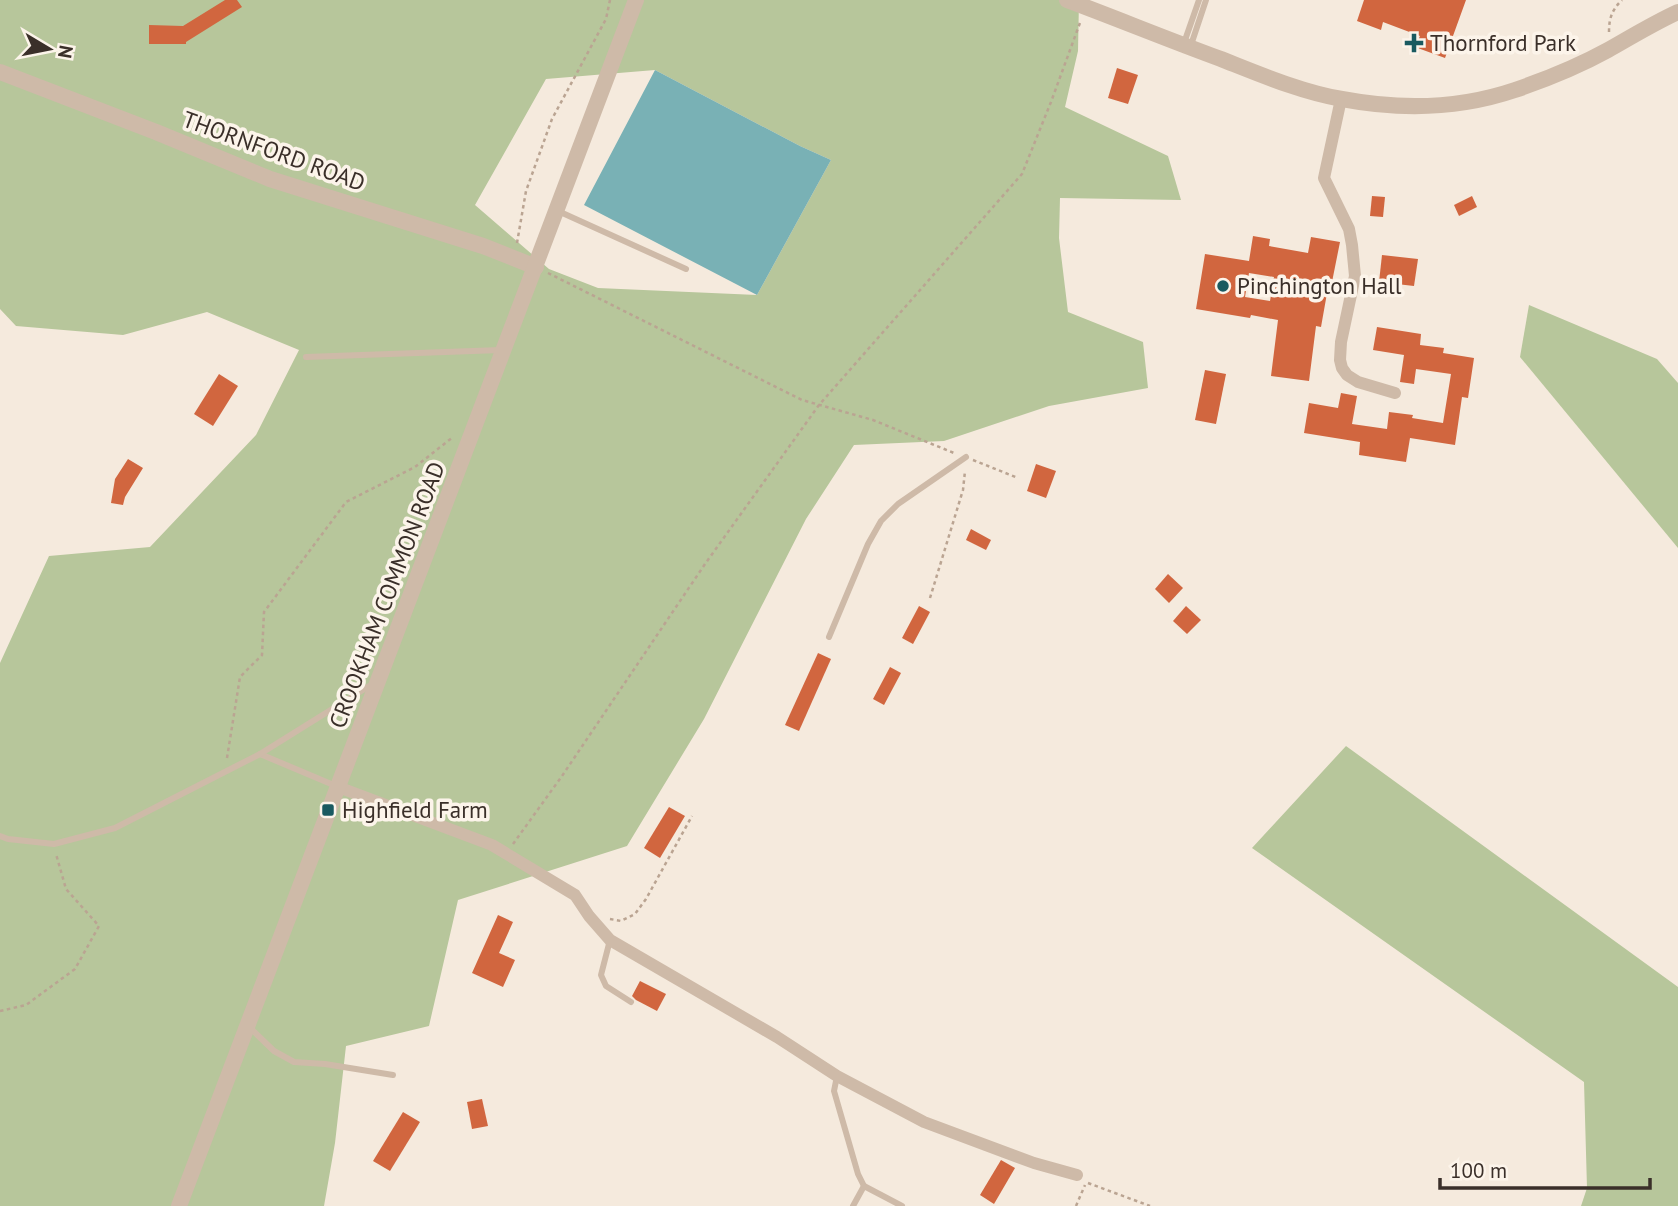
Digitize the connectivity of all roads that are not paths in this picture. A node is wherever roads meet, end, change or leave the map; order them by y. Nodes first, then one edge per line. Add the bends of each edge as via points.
1 (636, 0) edge
2 (1067, 0) edge
3 (1199, 0) edge
4 (1206, 0) edge
5 (1678, 12) edge
6 (1186, 46) junction
7 (0, 72) edge
8 (1341, 99) junction
9 (556, 211) junction
10 (536, 267) junction
11 (687, 269) dead end
12 (503, 349) junction
13 (306, 357) dead end
14 (1395, 393) dead end
15 (966, 457) road end
16 (830, 637) dead end
17 (379, 680) junction
18 (260, 754) junction
19 (338, 787) junction
20 (0, 836) edge
21 (610, 940) junction
22 (631, 1002) dead end
23 (248, 1026) junction
24 (393, 1075) dead end
25 (837, 1076) junction
26 (1077, 1175) dead end
27 (864, 1186) junction
28 (179, 1206) edge
29 (853, 1206) edge
30 (902, 1206) edge

1 - 9 street, CROOKHAM COMMON ROAD
2 - 6 street
3 - 6 lane
4 - 6 lane
5 - 8 street via 1547,78 1475,101 1413,106
6 - 8 street
7 - 10 street, THORNFORD ROAD via 270,179
8 - 14 street via 1324,178 1345,219 1355,276 1339,360 1347,375 1358,382
9 - 10 street, CROOKHAM COMMON ROAD
9 - 11 lane
10 - 12 street, CROOKHAM COMMON ROAD
12 - 13 lane
12 - 17 street, CROOKHAM COMMON ROAD
15 - 16 lane via 881,521
17 - 18 lane
17 - 19 street, CROOKHAM COMMON ROAD
18 - 19 lane
18 - 20 lane via 115,828 54,844
19 - 21 street via 492,845 575,895
19 - 23 street, CROOKHAM COMMON ROAD
21 - 22 lane via 601,975 606,986
21 - 25 street
23 - 24 lane via 274,1051 294,1062
23 - 28 street, CROOKHAM COMMON ROAD
25 - 26 street via 924,1122
25 - 27 lane via 834,1091
27 - 29 lane
27 - 30 lane

